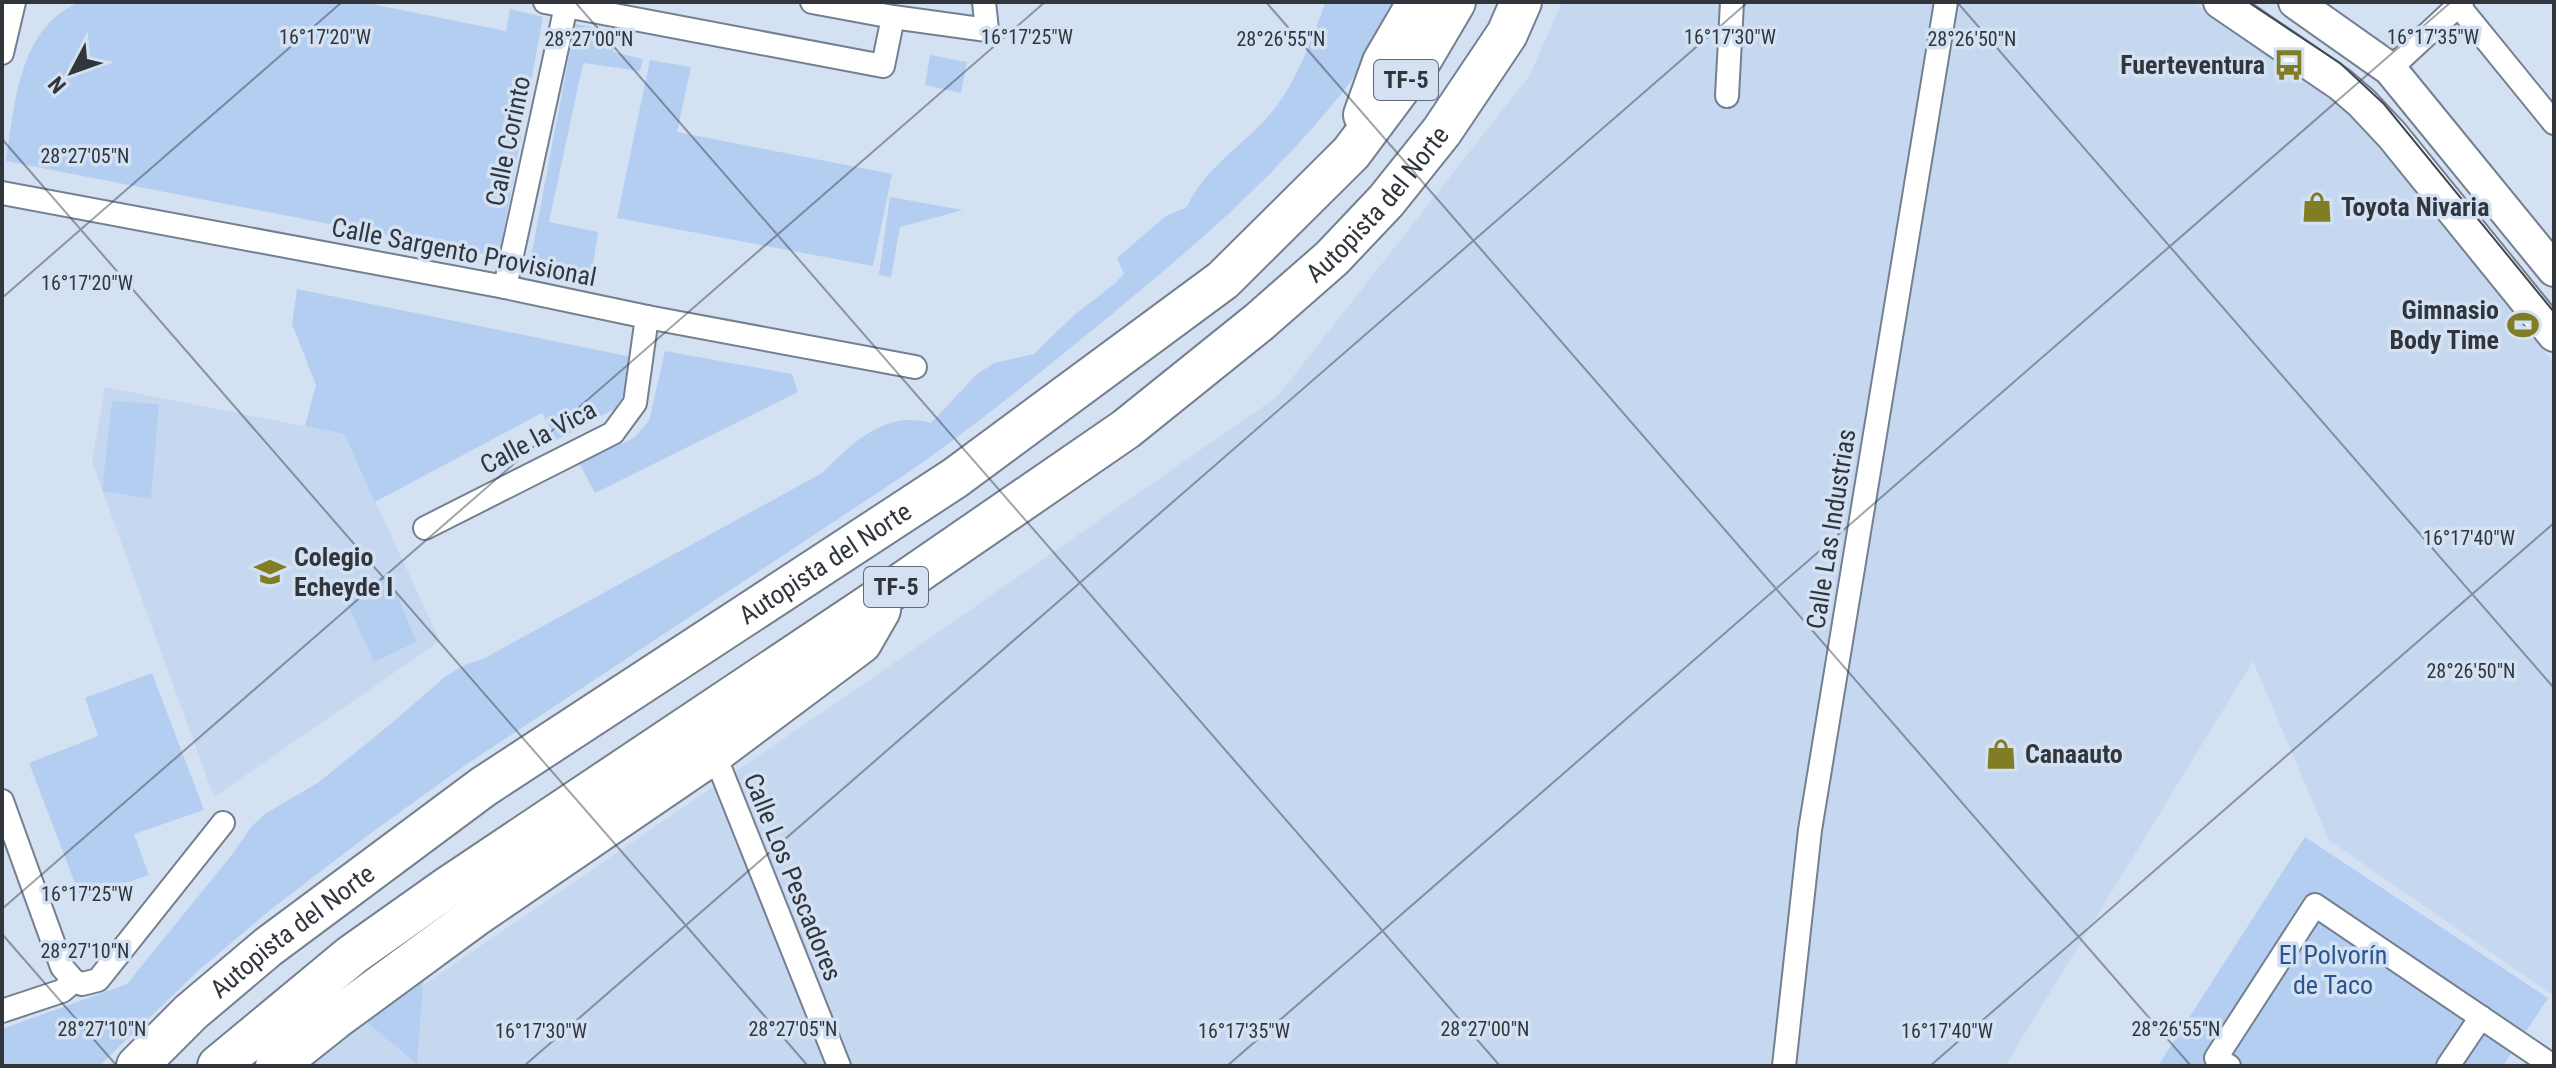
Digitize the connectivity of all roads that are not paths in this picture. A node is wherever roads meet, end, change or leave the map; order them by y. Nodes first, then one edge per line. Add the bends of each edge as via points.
1 (14, 2) edge
2 (33, 2) edge
3 (812, 2) edge
4 (984, 2) edge
5 (1418, 2) edge
6 (1455, 2) edge
7 (1539, 2) edge
8 (1732, 2) edge
9 (1946, 2) edge
10 (2220, 2) edge
11 (556, 4) edge
12 (2460, 4) edge
13 (2313, 7) edge
14 (893, 17) junction
15 (1514, 18) edge
16 (10, 26) junction
17 (2, 53) edge
18 (2390, 69) junction
19 (1727, 96) dead end
20 (2554, 123) edge
21 (1351, 153) junction
22 (2, 193) edge
23 (2554, 270) edge
24 (505, 287) junction
25 (647, 317) junction
26 (2554, 335) edge
27 (915, 367) dead end
28 (425, 528) dead end
29 (892, 590) junction
30 (714, 753) junction
31 (2, 801) edge
32 (223, 823) dead end
33 (10, 849) edge
34 (74, 981) junction
35 (2, 1011) edge
36 (2481, 1017) junction
37 (2549, 1061) edge
38 (137, 1066) edge
39 (218, 1066) edge
40 (276, 1066) edge
41 (839, 1066) edge
42 (1784, 1066) edge
43 (2229, 1066) edge
44 (2448, 1066) edge

1 - 16 street
2 - 16 street
3 - 14 street
4 - 14 street via 987,30
5 - 21 highway via 1383,62
6 - 21 highway, Autopista del Norte / TF-5 via 1422,58
7 - 15 highway, Autopista del Norte
8 - 19 street
9 - 42 street, Calle Las Industrias via 1810,830
10 - 26 main road via 2362,103
11 - 14 street via 883,66
11 - 24 street, Calle Corinto
12 - 18 street
12 - 20 street
13 - 18 main road
15 - 29 highway, Autopista del Norte / TF-5 via 1442,131 1332,258 1126,429
16 - 17 street
18 - 23 main road
21 - 38 highway, Autopista del Norte / TF-5 via 1223,280 955,478 483,787 268,947
22 - 24 street, Calle Sargento Provisional
24 - 25 street, Calle Sargento Provisional
25 - 27 street, Calle Sargento Provisional
25 - 28 street, Calle la Vica via 635,403 613,433
29 - 30 highway via 861,643
29 - 39 highway, Autopista del Norte / TF-5 via 436,895 352,955
30 - 40 highway via 478,914
30 - 41 street, Calle Los Pescadores
31 - 33 street
32 - 34 street via 106,973 90,983
33 - 34 street via 62,967
34 - 35 street via 62,991
36 - 37 street
36 - 43 street via 2315,905 2216,1058
36 - 44 street

